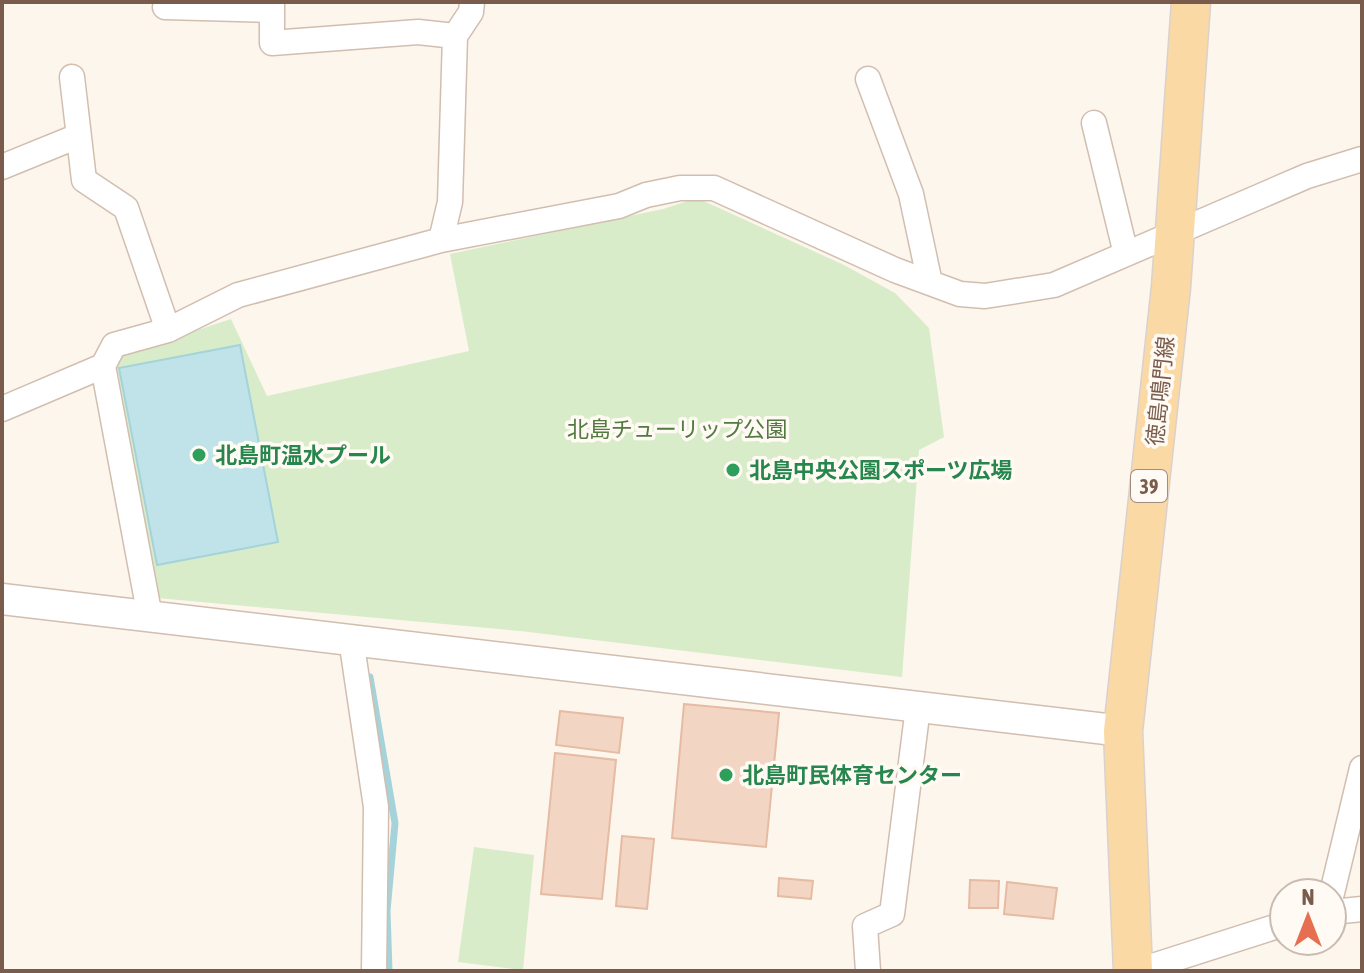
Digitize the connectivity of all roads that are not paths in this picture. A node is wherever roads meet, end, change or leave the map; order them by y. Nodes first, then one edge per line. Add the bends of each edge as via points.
1 (472, 2) edge
2 (1191, 2) edge
3 (272, 6) edge
4 (165, 7) dead end
5 (455, 36) junction
6 (72, 77) dead end
7 (868, 79) dead end
8 (1094, 123) dead end
9 (78, 136) junction
10 (1362, 159) edge
11 (2, 167) edge
12 (1175, 233) junction
13 (441, 240) junction
14 (1126, 254) junction
15 (930, 283) junction
16 (168, 330) junction
17 (103, 366) junction
18 (2, 409) edge
19 (2, 599) edge
20 (150, 617) junction
21 (351, 639) junction
22 (918, 707) junction
23 (1123, 731) junction
24 (1362, 768) edge
25 (1336, 877) edge
26 (1268, 929) edge
27 (374, 971) edge
28 (868, 971) edge
29 (1135, 971) edge

1 - 5 street
2 - 12 main road, 徳島鳴門線 / 39
3 - 4 street
3 - 5 street via 272,43 418,32
5 - 13 street via 450,202
6 - 9 street
7 - 15 street via 911,194
8 - 14 street
9 - 11 street
9 - 16 street via 84,180 126,208
10 - 12 street via 1307,176
12 - 14 street
12 - 23 main road, 徳島鳴門線 / 39
13 - 15 street via 619,206 680,188 714,188
13 - 16 street via 238,295
14 - 15 street via 1054,285 985,296
16 - 17 street via 114,345
17 - 18 street
17 - 20 street
19 - 20 street
20 - 21 street
21 - 22 street
21 - 27 street via 376,807
22 - 23 street
22 - 28 street via 892,914 865,926
23 - 29 main road, 徳島鳴門線 / 39
24 - 25 street
26 - 29 street

